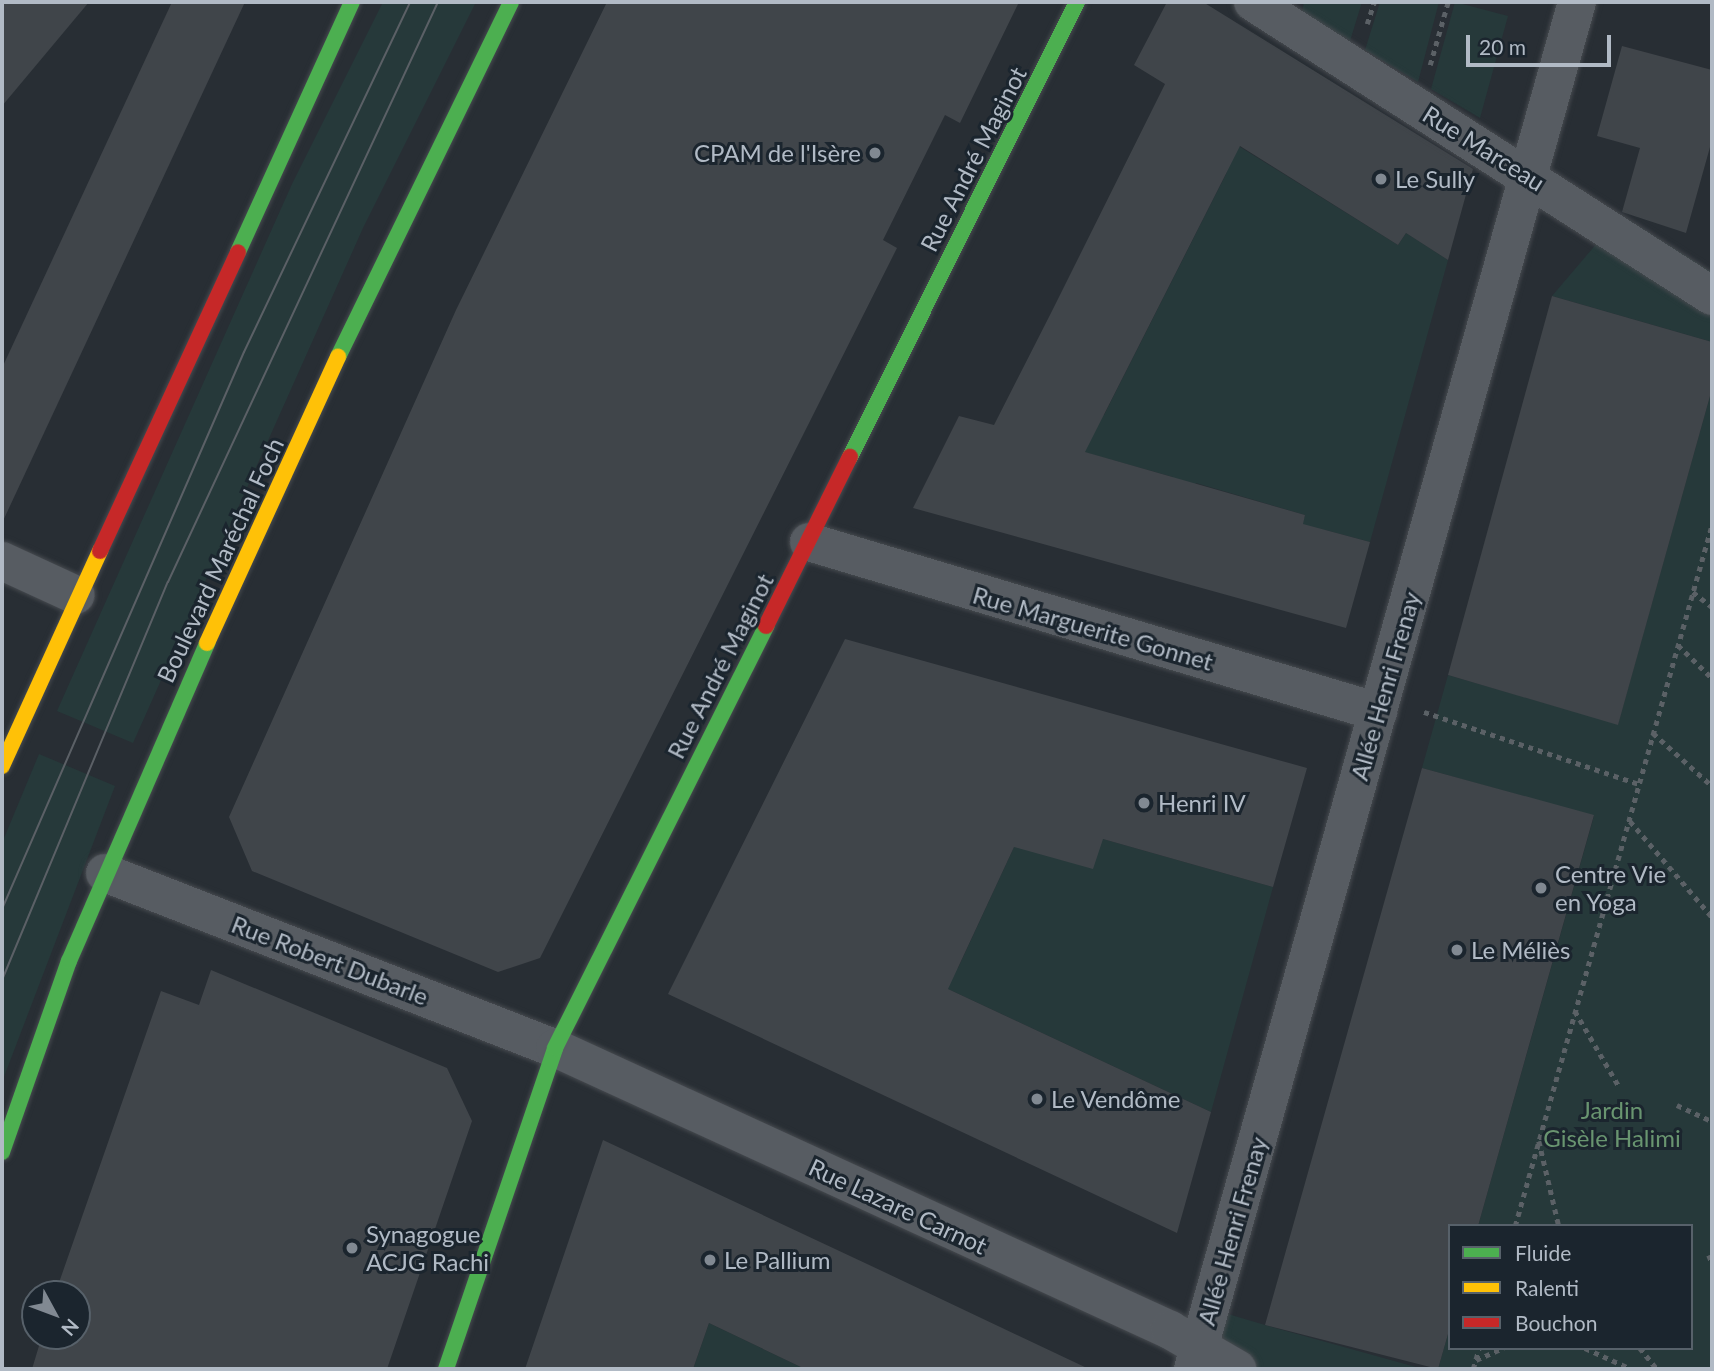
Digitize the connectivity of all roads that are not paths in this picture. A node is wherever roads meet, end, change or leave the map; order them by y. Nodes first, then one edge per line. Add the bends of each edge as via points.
1 (352, 2) edge
2 (511, 2) edge
3 (1077, 2) edge
4 (1254, 2) edge
5 (1577, 2) edge
6 (1529, 176) junction
7 (1712, 296) edge
8 (808, 542) junction
9 (2, 561) edge
10 (76, 595) junction
11 (1380, 705) junction
12 (2, 766) edge
13 (105, 873) junction
14 (555, 1048) junction
15 (2, 1152) edge
16 (1197, 1357) edge
17 (446, 1369) edge
18 (1237, 1369) edge

1 - 10 main road
2 - 13 main road, Boulevard Maréchal Foch via 399,225
3 - 8 main road, Rue André Maginot
4 - 6 street, Rue Marceau
5 - 6 street, Allée Henri Frenay
6 - 7 street, Rue Marceau
6 - 11 street, Allée Henri Frenay
8 - 11 street, Rue Marguerite Gonnet
8 - 14 main road, Rue André Maginot
9 - 10 street
10 - 12 main road
11 - 16 street, Allée Henri Frenay
13 - 14 street, Rue Robert Dubarle
13 - 15 main road, Boulevard Maréchal Foch
14 - 16 street, Rue Lazare Carnot
14 - 17 main road, Rue André Maginot
16 - 18 street, Rue Lazare Carnot

